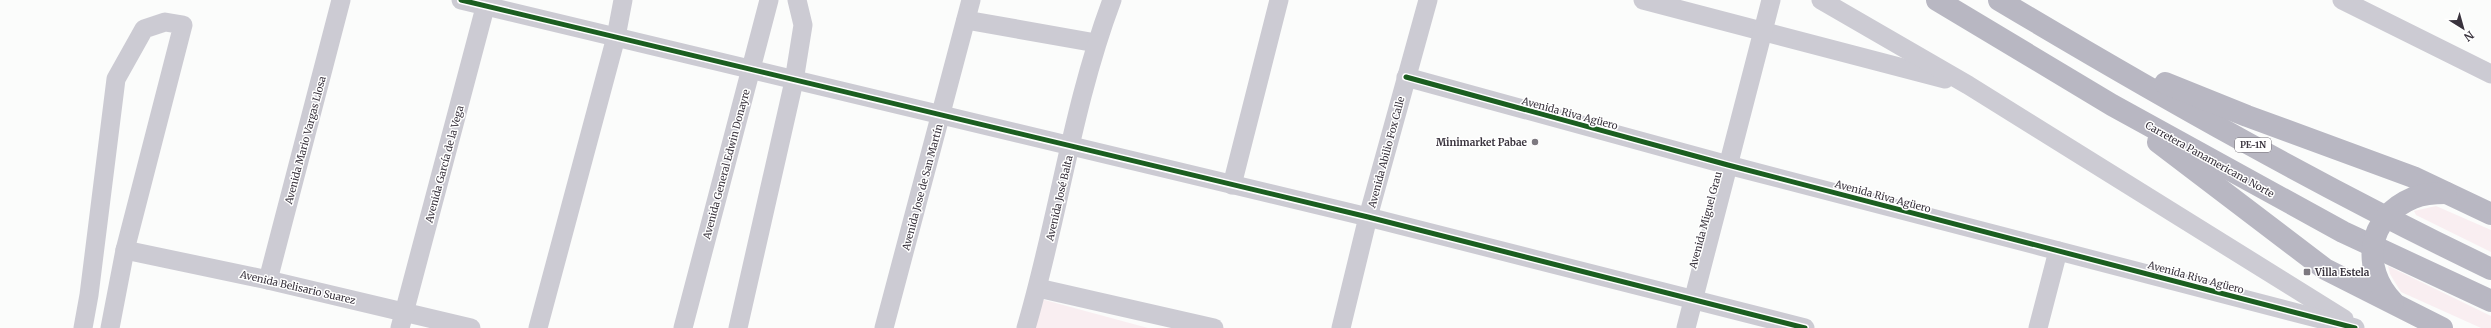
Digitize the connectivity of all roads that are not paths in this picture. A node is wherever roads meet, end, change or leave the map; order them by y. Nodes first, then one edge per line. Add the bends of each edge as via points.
1 (341, 0) edge
2 (461, 0) edge
3 (623, 0) edge
4 (769, 0) edge
5 (797, 0) edge
6 (971, 0) edge
7 (1112, 0) edge
8 (1280, 0) edge
9 (1428, 0) edge
10 (1643, 0) edge
11 (1771, 0) edge
12 (1821, 0) edge
13 (1937, 0) edge
14 (1999, 0) edge
15 (2342, 0) edge
16 (487, 3) edge
17 (966, 20) junction
18 (1763, 32) junction
19 (616, 37) junction
20 (1096, 43) junction
21 (752, 68) junction
22 (2121, 72) junction
23 (2491, 74) edge
24 (1406, 78) junction
25 (794, 81) junction
26 (1968, 86) junction
27 (2112, 105) junction
28 (940, 116) junction
29 (1070, 148) junction
30 (1728, 165) junction
31 (1232, 186) junction
32 (2446, 193) junction
33 (2491, 214) edge
34 (1368, 217) junction
35 (2385, 219) junction
36 (2373, 246) junction
37 (125, 250) junction
38 (2058, 251) junction
39 (2491, 269) edge
40 (268, 280) junction
41 (1038, 288) junction
42 (1693, 300) junction
43 (2491, 301) edge
44 (2397, 306) junction
45 (402, 320) edge
46 (1203, 327) edge
47 (83, 328) edge
48 (110, 328) edge
49 (471, 328) edge
50 (538, 328) edge
51 (683, 328) edge
52 (738, 328) edge
53 (884, 328) edge
54 (1026, 328) edge
55 (1341, 328) edge
56 (1686, 328) edge
57 (1805, 328) edge
58 (2038, 328) edge
59 (2356, 328) edge
60 (2359, 328) edge
61 (2442, 328) edge

1 - 40 street, Avenida Mario Vargas Llosa
2 - 16 street
3 - 19 street
4 - 21 street, Avenida General Edwin Donayre
5 - 25 street via 803,25
6 - 17 street, Avenida Jose de San Martín
7 - 20 street, Avenida José Balta
8 - 31 street
9 - 24 street, Avenida Abilio Fox Calle
10 - 18 street
11 - 18 street, Avenida Miguel Grau
12 - 26 street
13 - 27 highway, Carretera Panamericana Norte
14 - 22 highway, PE-1N
15 - 23 street
16 - 19 street
16 - 45 street, Avenida García de la Vega
17 - 20 street
17 - 28 street, Avenida Jose de San Martín
18 - 26 street
18 - 30 street, Avenida Miguel Grau
19 - 21 street
19 - 50 street
20 - 29 street, Avenida José Balta
21 - 25 street
21 - 51 street, Avenida General Edwin Donayre
22 - 32 highway via 2153,78 2247,116 2413,177
22 - 35 highway, PE-1N
24 - 30 street, Avenida Riva Agüero
24 - 34 street, Avenida Abilio Fox Calle
25 - 28 street
25 - 52 street
26 - 60 street
27 - 36 highway, Carretera Panamericana Norte
27 - 44 highway via 2176,157 2325,269
28 - 29 street
28 - 53 street, Avenida Jose de San Martín
29 - 31 street
29 - 41 street, Avenida José Balta
30 - 38 street, Avenida Riva Agüero
30 - 42 street, Avenida Miguel Grau
31 - 34 street
32 - 33 highway
32 - 35 highway via 2413,198
34 - 42 street
34 - 55 street, Avenida Abilio Fox Calle
35 - 36 highway via 2374,236
35 - 39 highway, PE-1N
36 - 43 highway, Carretera Panamericana Norte
36 - 44 highway via 2373,263 2377,279 2385,294
37 - 40 street, Avenida Belisario Suarez
37 - 47 street via 183,25 165,22 144,29 116,80 90,295
37 - 48 street
38 - 58 street
38 - 59 street, Avenida Riva Agüero
40 - 45 street, Avenida Belisario Suarez
41 - 46 street
41 - 54 street, Avenida José Balta
42 - 56 street, Avenida Miguel Grau
42 - 57 street
44 - 61 highway
45 - 49 street, Avenida Belisario Suarez

